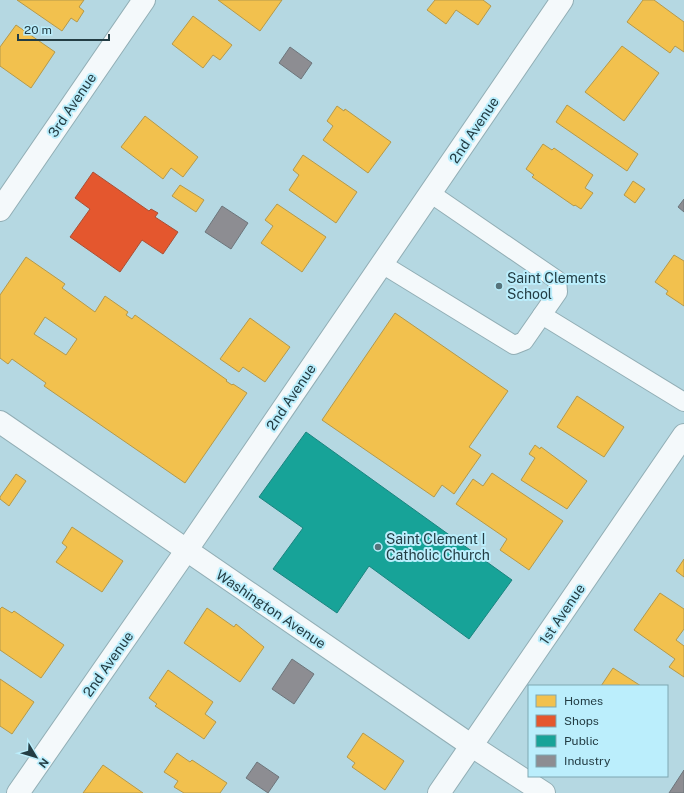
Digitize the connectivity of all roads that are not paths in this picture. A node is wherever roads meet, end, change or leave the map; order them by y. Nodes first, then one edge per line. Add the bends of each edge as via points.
1 (144, 0) edge
2 (562, 0) edge
3 (430, 193) junction
4 (0, 210) edge
5 (382, 264) junction
6 (542, 315) junction
7 (684, 402) edge
8 (0, 422) edge
9 (684, 435) edge
10 (186, 551) junction
11 (472, 746) junction
12 (18, 793) edge
13 (440, 793) edge
14 (544, 793) edge

1 - 4 street, 3rd Avenue
2 - 3 street, 2nd Avenue
3 - 5 street, 2nd Avenue
3 - 6 lane via 557,280 558,292
5 - 6 lane via 514,345 524,341
5 - 10 street, 2nd Avenue
6 - 7 lane
8 - 10 street, Washington Avenue
9 - 11 street, 1st Avenue
10 - 11 street, Washington Avenue
10 - 12 street, 2nd Avenue
11 - 13 street, 1st Avenue
11 - 14 street, Washington Avenue

